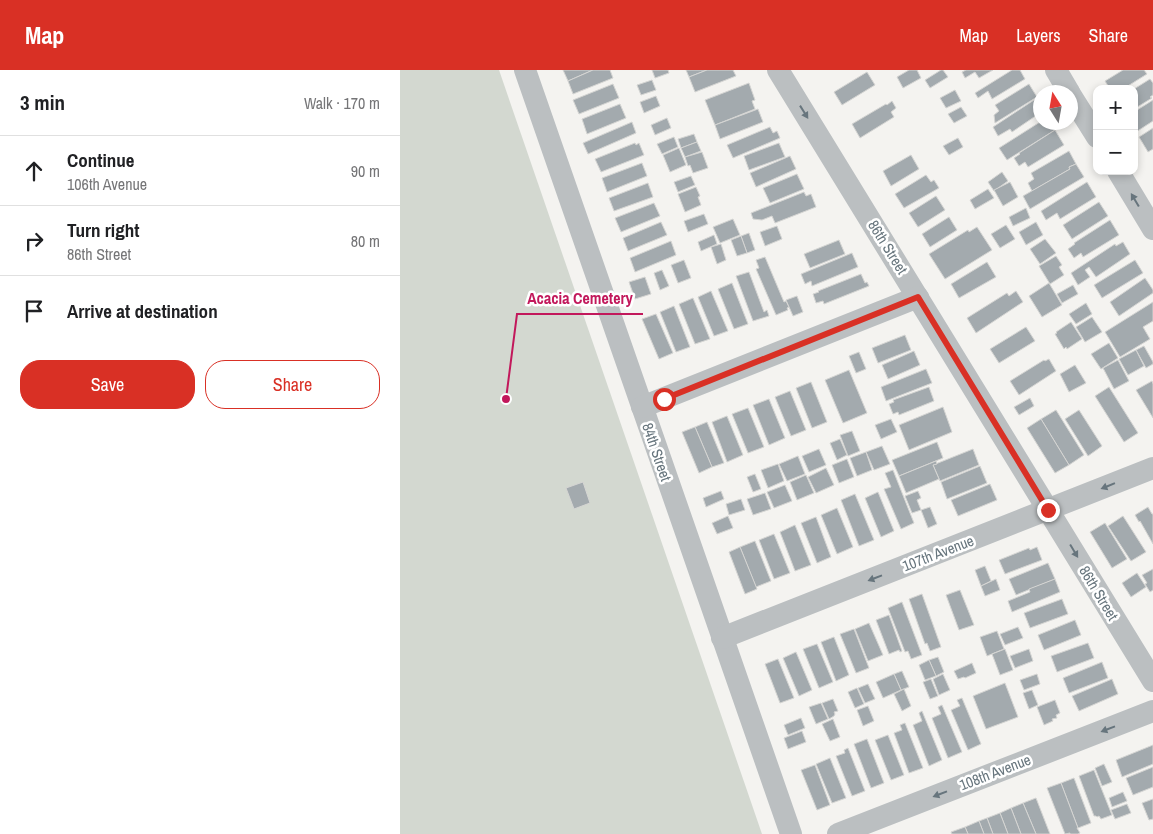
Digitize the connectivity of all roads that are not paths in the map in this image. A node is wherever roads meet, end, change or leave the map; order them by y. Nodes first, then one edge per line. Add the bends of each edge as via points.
1 (525, 70) edge
2 (778, 70) edge
3 (1056, 70) edge
4 (1065, 85) edge
5 (1078, 106) edge
6 (1093, 130) edge
7 (1120, 175) edge
8 (1153, 229) edge
9 (918, 297) junction
10 (642, 408) junction
11 (1153, 468) edge
12 (1048, 510) junction
13 (722, 638) junction
14 (1153, 681) edge
15 (1153, 711) edge
16 (791, 834) edge
17 (838, 834) edge

1 - 10 street, 84th Street
2 -> 9 street, 86th Street
3 - 4 street
5 - 6 street
8 -> 7 street
9 - 10 street
9 - 12 street, 86th Street
10 - 13 street, 84th Street
11 -> 12 street, 107th Avenue
12 -> 13 street, 107th Avenue
12 -> 14 street, 86th Street
13 - 16 street, 84th Street
15 -> 17 street, 108th Avenue

